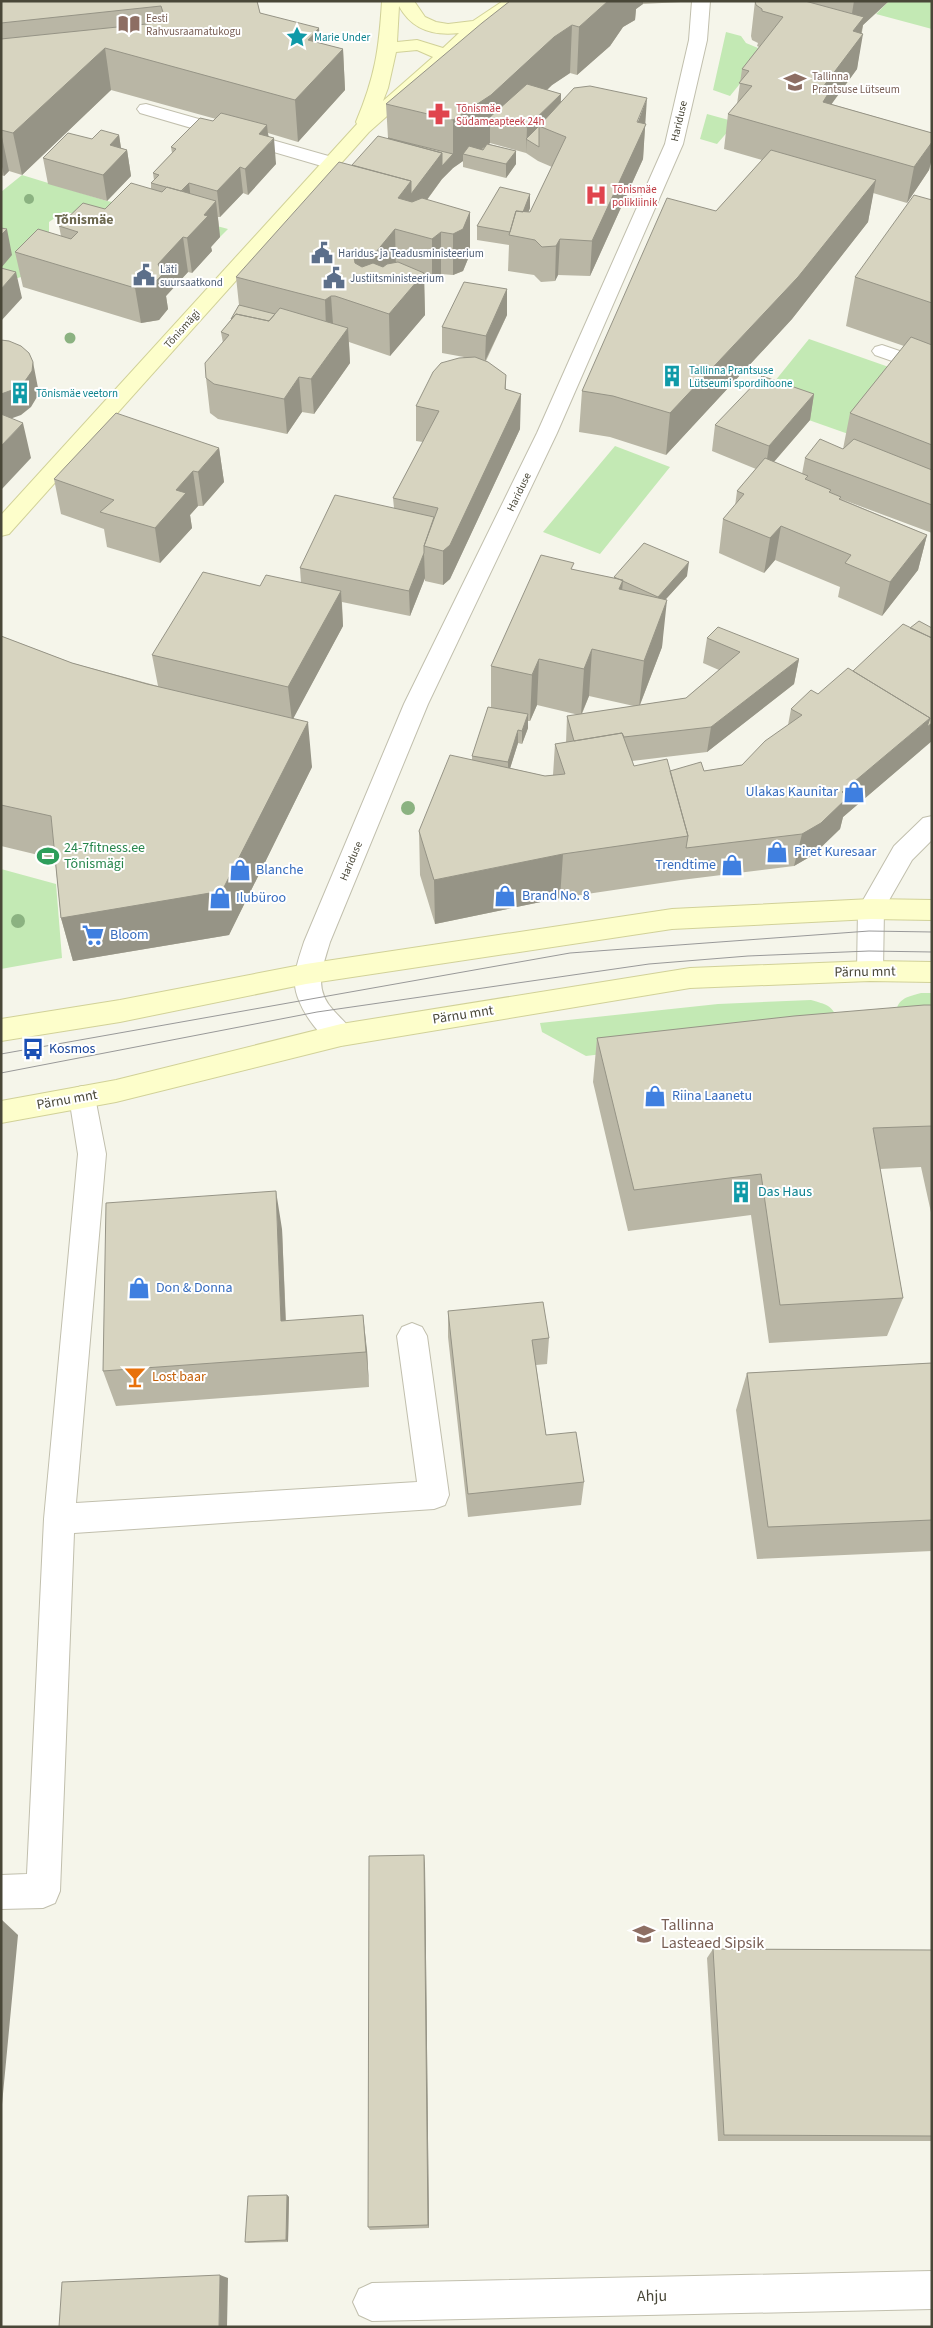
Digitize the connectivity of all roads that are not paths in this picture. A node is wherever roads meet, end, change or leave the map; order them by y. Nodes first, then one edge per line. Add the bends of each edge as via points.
1 (391, 1) edge
2 (405, 1) edge
3 (515, 1) edge
4 (701, 1) edge
5 (478, 26) junction
6 (388, 49) junction
7 (443, 56) junction
8 (146, 109) dead end
9 (362, 128) junction
10 (332, 163) junction
11 (882, 351) dead end
12 (932, 368) edge
13 (1, 529) edge
14 (932, 825) edge
15 (871, 909) junction
16 (932, 910) edge
17 (870, 971) junction
18 (932, 972) edge
19 (306, 974) junction
20 (1, 1030) edge
21 (341, 1035) junction
22 (82, 1097) junction
23 (1, 1112) edge
24 (412, 1336) dead end
25 (59, 1519) junction
26 (1, 1892) edge
27 (932, 2290) edge
28 (372, 2302) dead end

1 - 6 street, Tõnismägi
2 - 5 street via 417,20 426,25 455,29
3 - 5 street, Tõnismägi
4 - 19 street, Hariduse via 698,40 674,144 547,433 416,704 320,933
5 - 7 street, Tõnismägi
6 - 7 street via 419,44
6 - 9 street, Tõnismägi via 379,88
7 - 9 street, Tõnismägi
8 - 10 street
9 - 10 street, Tõnismägi
10 - 13 street, Tõnismägi
11 - 12 street
14 - 15 street via 903,853
15 - 16 street
15 - 17 street
15 - 19 street via 672,919
17 - 18 street, Pärnu mnt
17 - 21 street, Pärnu mnt via 690,978
19 - 20 street via 120,1011
19 - 21 street via 310,1000 317,1012
21 - 22 street, Pärnu mnt
22 - 23 street, Pärnu mnt
22 - 25 street via 92,1154
24 - 25 street via 434,1495
25 - 26 street via 43,1891
27 - 28 street, Ahju

